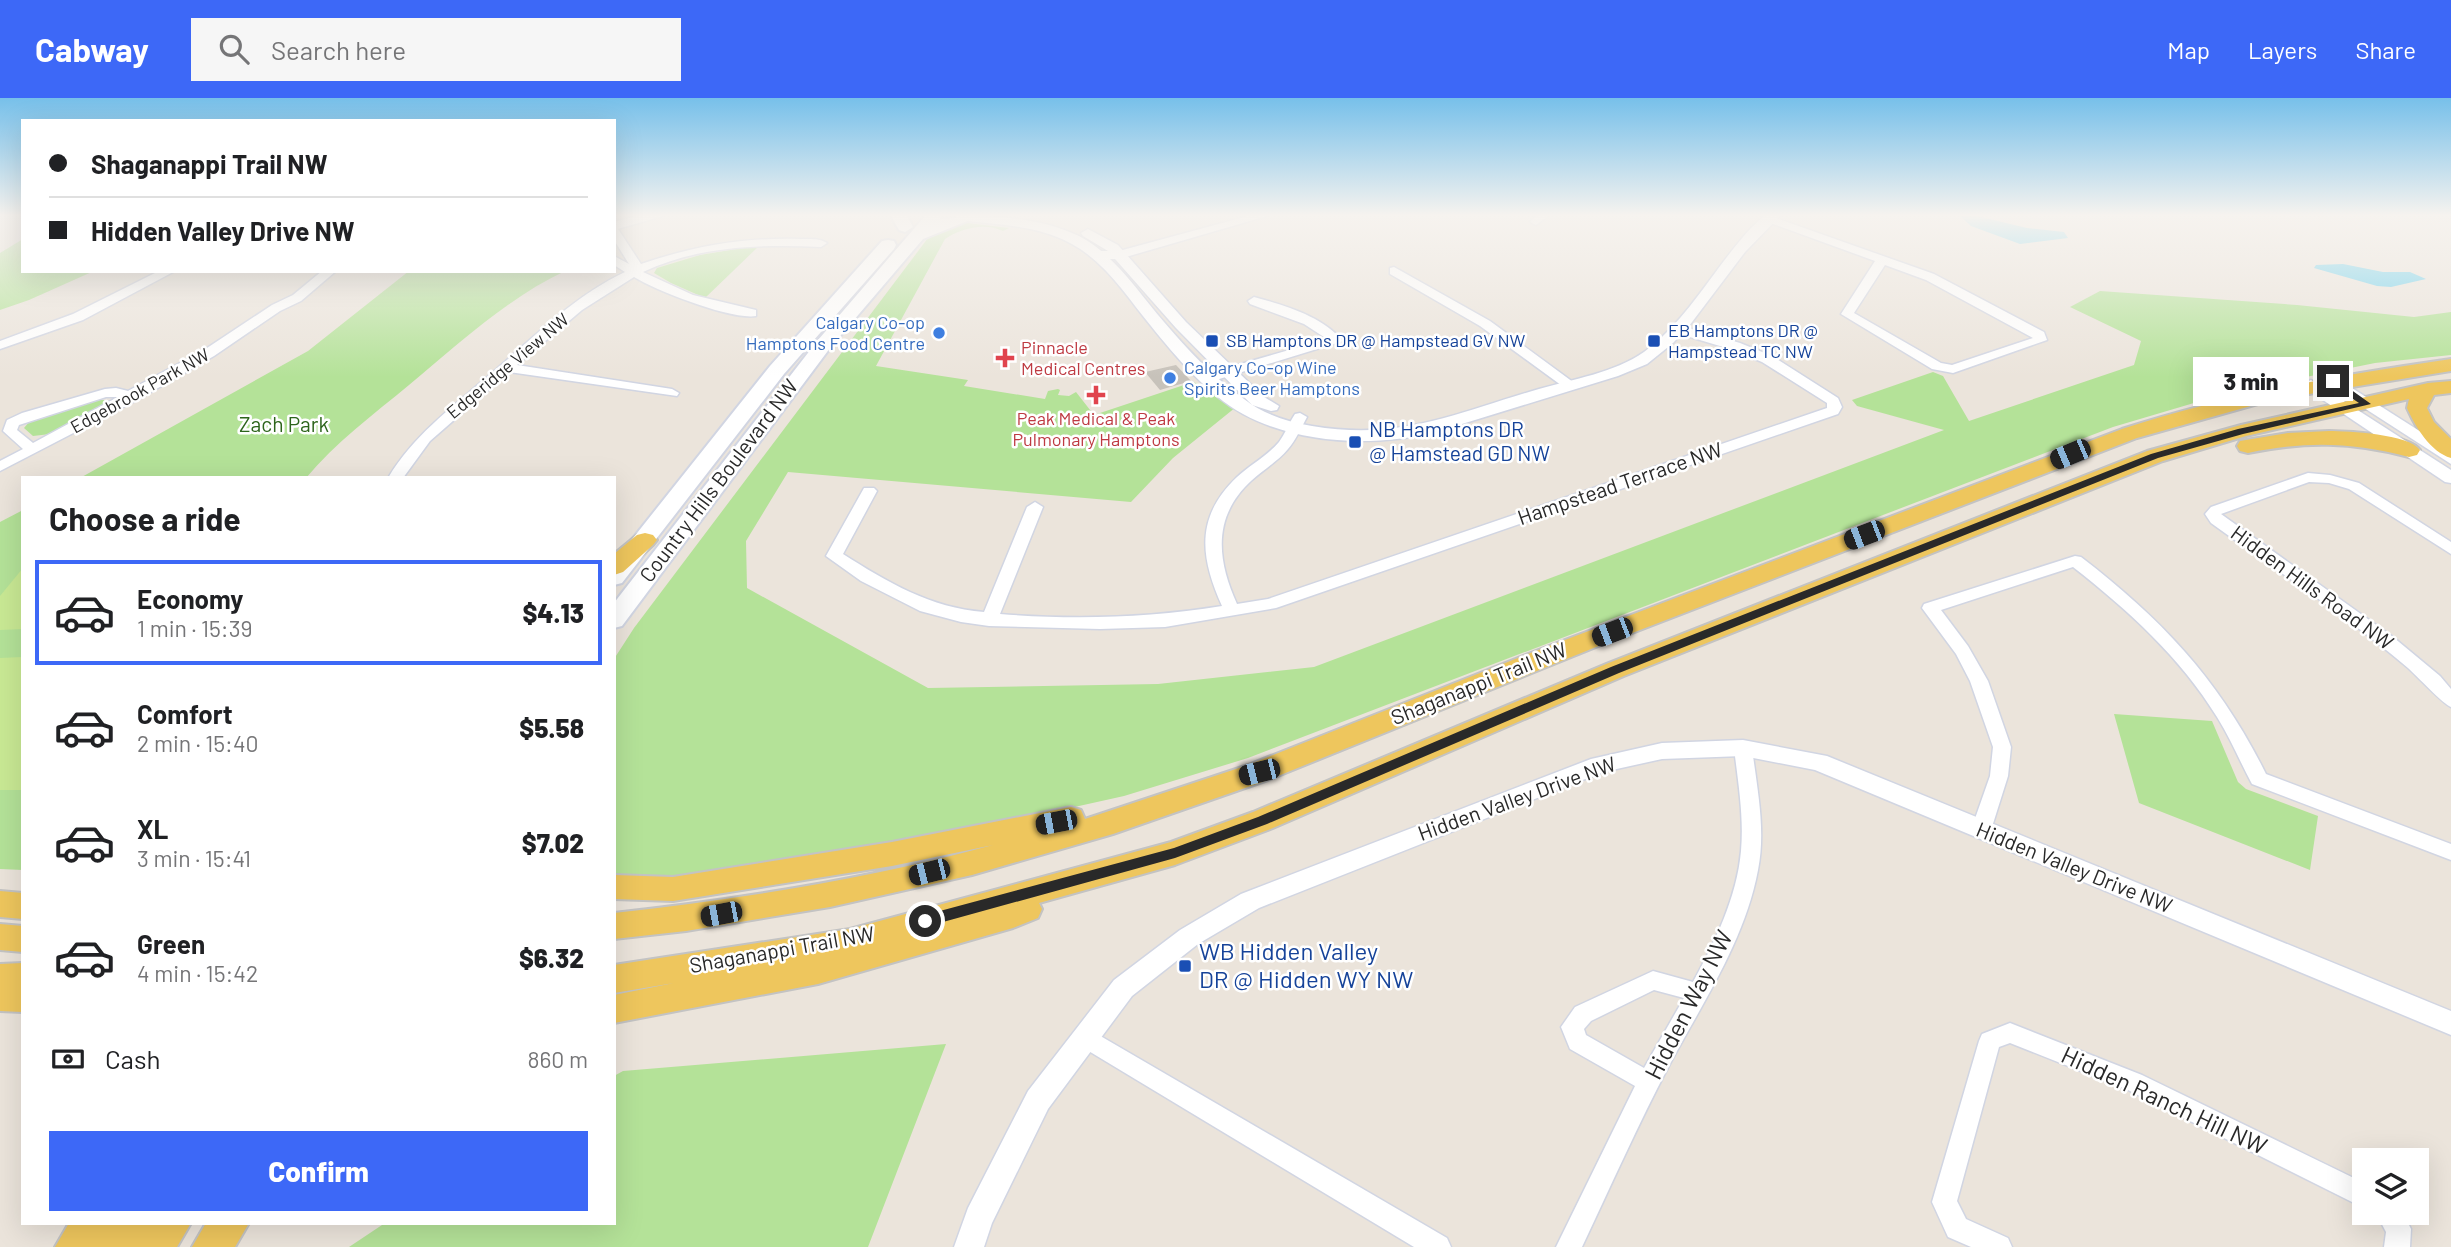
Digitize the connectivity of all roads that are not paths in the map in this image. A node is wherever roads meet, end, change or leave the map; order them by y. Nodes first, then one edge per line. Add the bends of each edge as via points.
1 (630, 270) edge
2 (643, 270) edge
3 (865, 270) edge
4 (876, 270) edge
5 (1122, 270) edge
6 (1722, 270) edge
7 (1876, 270) edge
8 (1909, 270) edge
9 (1394, 271) dead end
10 (636, 272) junction
11 (165, 273) edge
12 (312, 273) edge
13 (328, 273) edge
14 (1254, 301) dead end
15 (276, 309) junction
16 (752, 313) dead end
17 (1678, 329) junction
18 (0, 345) edge
19 (2451, 365) edge
20 (507, 368) junction
21 (1219, 375) junction
22 (2322, 383) junction
23 (1570, 385) junction
24 (2451, 387) edge
25 (2428, 390) junction
26 (672, 393) dead end
27 (132, 397) junction
28 (2356, 406) junction
29 (1297, 422) junction
30 (33, 450) junction
31 (2409, 450) junction
32 (2451, 451) edge
33 (2451, 459) edge
34 (0, 467) edge
35 (396, 476) edge
36 (2451, 478) edge
37 (869, 491) dead end
38 (1035, 507) dead end
39 (2005, 516) junction
40 (645, 540) junction
41 (2451, 550) edge
42 (616, 565) edge
43 (616, 576) edge
44 (1232, 611) junction
45 (616, 617) edge
46 (989, 620) junction
47 (2451, 701) edge
48 (1743, 748) junction
49 (1259, 772) junction
50 (1981, 830) junction
51 (2451, 852) edge
52 (1175, 853) junction
53 (616, 887) edge
54 (0, 904) edge
55 (21, 906) edge
56 (695, 919) junction
57 (616, 926) edge
58 (616, 935) edge
59 (0, 936) edge
60 (21, 939) edge
61 (21, 977) edge
62 (0, 978) edge
63 (616, 979) edge
64 (1698, 993) junction
65 (0, 997) edge
66 (21, 998) edge
67 (616, 1009) edge
68 (2451, 1023) edge
69 (1085, 1037) junction
70 (1648, 1082) junction
71 (2352, 1190) edge
72 (91, 1225) edge
73 (130, 1225) edge
74 (171, 1225) edge
75 (228, 1225) edge
76 (2396, 1225) edge
77 (74, 1247) edge
78 (113, 1247) edge
79 (155, 1247) edge
80 (211, 1247) edge
81 (969, 1247) edge
82 (1438, 1247) edge
83 (1569, 1247) edge
84 (1999, 1247) edge
85 (2397, 1247) edge

1 - 10 street
2 - 10 street, Edgeridge View NW
3 - 40 main road, Country Hills Boulevard NW via 777,370
4 - 45 main road, Country Hills Boulevard NW
5 - 21 street via 1162,330
6 - 17 street
7 - 8 street via 1847,314 1937,366 1953,369 2040,340 2039,335
9 - 23 street via 1531,353
10 - 16 street via 688,298
10 - 20 street, Edgeridge View NW via 592,296
11 - 18 street via 90,312
12 - 15 street, Edgebrook Park NW
13 - 15 street, Edgebrook Park NW
14 - 21 street via 1329,333 1336,341
15 - 27 street, Edgebrook Park NW
17 - 23 street via 1649,356
17 - 44 street, Hampstead Terrace NW via 1767,359 1833,401 1833,411 1270,604
19 - 22 main road, Shaganappi Trail NW
20 - 26 street
20 - 35 street, Edgeridge View NW via 422,442
21 - 29 street via 1229,397 1249,410
22 - 28 street
22 - 49 main road, Shaganappi Trail NW via 2120,435
23 - 29 street via 1406,433 1348,435
24 - 25 main road, Shaganappi Trail NW
25 - 28 main road, Shaganappi Trail NW
25 - 32 main road via 2417,408 2425,425
27 - 30 street, Edgebrook Park NW
27 - 30 street via 105,394 12,423 10,430
28 - 31 street
28 - 33 street
28 - 39 main road, Shaganappi Trail NW via 2241,431 2155,456
29 - 44 street via 1283,446 1236,487 1215,518 1210,551
30 - 34 street, Edgebrook Park NW
31 - 36 street
31 - 39 main road via 2368,439 2306,438 2257,444 2178,465 2031,515
37 - 46 street via 834,556 926,607
38 - 46 street
39 - 52 main road, Shaganappi Trail NW via 1615,670
40 - 42 main road
40 - 43 main road, Country Hills Boulevard NW
41 - 47 street, Hidden Hills Road NW via 2354,486 2330,479 2308,477 2213,514 2387,641 2434,680
44 - 46 street via 1165,621
48 - 50 street, Hidden Valley Drive NW via 1819,762
48 - 64 street, Hidden Way NW via 1753,835 1745,884
48 - 69 street, Hidden Valley Drive NW via 1662,751 1599,765 1250,901 1189,937 1123,989
49 - 53 main road via 1056,822 892,854 673,889
49 - 56 main road, Shaganappi Trail NW via 1055,840 878,885
50 - 51 street via 2003,754 1978,674 1930,608 2075,561 2184,656 2212,692 2259,779
50 - 68 street, Hidden Valley Drive NW
52 - 63 main road, Shaganappi Trail NW via 850,942
52 - 67 main road via 989,923 818,970
54 - 55 main road
56 - 57 main road, Shaganappi Trail NW
56 - 58 main road
59 - 60 main road
61 - 62 main road
64 - 70 street, Hidden Way NW
64 - 70 street via 1653,979 1583,1014 1572,1027 1578,1042
65 - 66 main road
69 - 81 street, Hidden Valley Drive NW via 1038,1100
69 - 82 street
70 - 83 street, Hidden Way NW
71 - 84 street, Hidden Ranch Hill NW via 2134,1082 2010,1033 1990,1041 1944,1202 1957,1228
72 - 77 main road
73 - 78 main road
74 - 79 main road
75 - 80 main road
76 - 85 street

